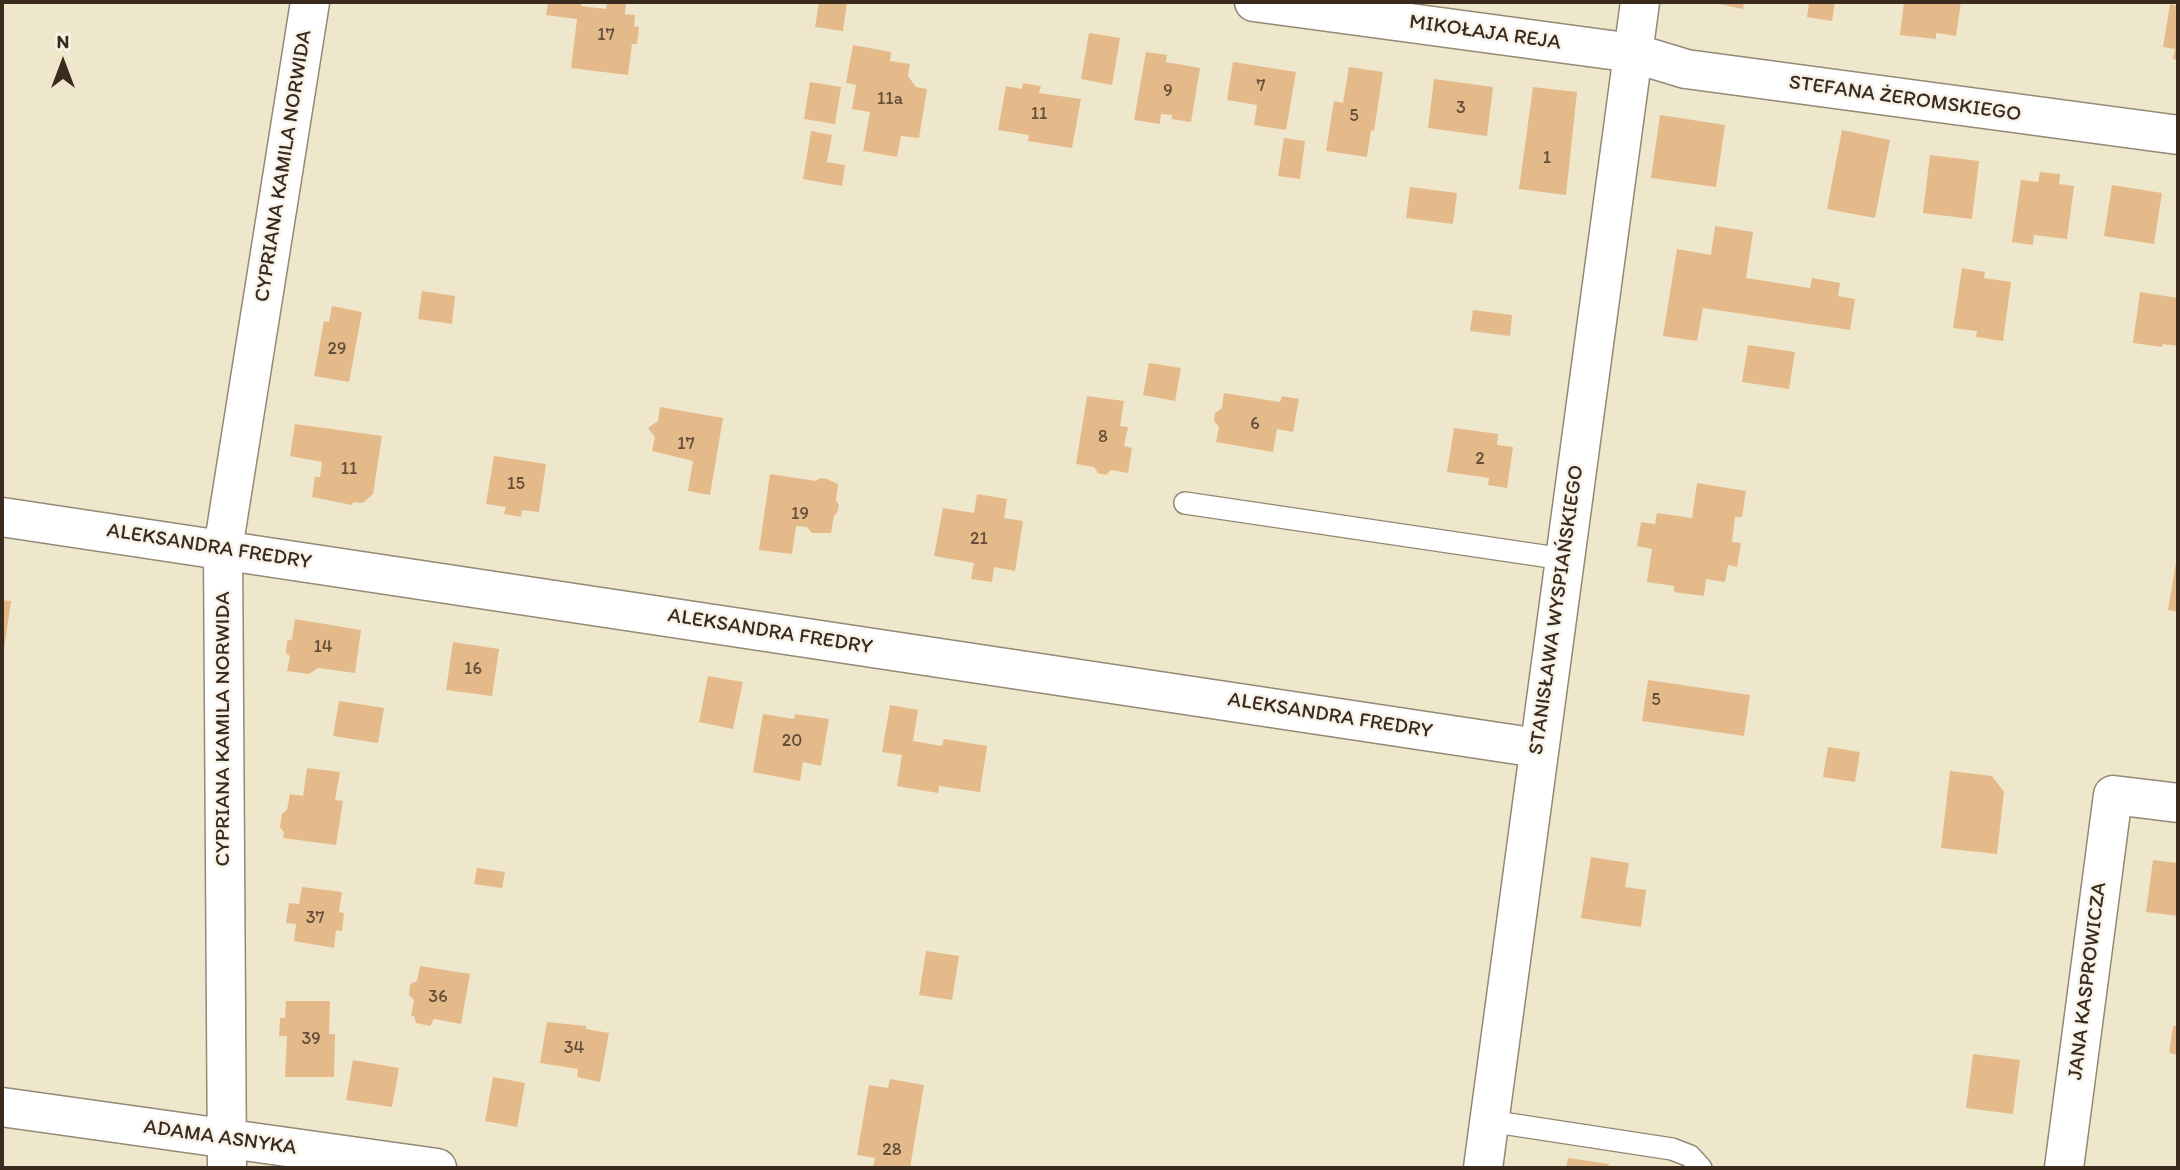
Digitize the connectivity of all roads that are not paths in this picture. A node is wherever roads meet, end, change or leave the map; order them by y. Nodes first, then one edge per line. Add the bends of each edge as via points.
1 (310, 2) edge
2 (1254, 2) edge
3 (1640, 2) edge
4 (1633, 52) junction
5 (2178, 135) edge
6 (1185, 503) dead end
7 (2, 517) edge
8 (223, 549) junction
9 (1564, 559) junction
10 (1538, 748) junction
11 (2178, 803) edge
12 (2, 1107) edge
13 (1489, 1121) junction
14 (227, 1153) edge
15 (438, 1168) edge
16 (1483, 1168) edge
17 (1700, 1168) edge
18 (2064, 1168) edge

1 - 8 street, CYPRIANA KAMILA NORWIDA
2 - 4 street, MIKOŁAJA REJA
3 - 4 street, STANISŁAWA WYSPIAŃSKIEGO
4 - 5 street, STEFANA ŻEROMSKIEGO via 1686,69
4 - 9 street, STANISŁAWA WYSPIAŃSKIEGO
6 - 9 lane
7 - 8 street, ALEKSANDRA FREDRY
8 - 10 street, ALEKSANDRA FREDRY
8 - 14 street, CYPRIANA KAMILA NORWIDA
9 - 10 street, STANISŁAWA WYSPIAŃSKIEGO
10 - 13 street, STANISŁAWA WYSPIAŃSKIEGO
11 - 18 street, JANA KASPROWICZA via 2113,795
12 - 14 street, ADAMA ASNYKA
13 - 16 street, STANISŁAWA WYSPIAŃSKIEGO
13 - 17 lane via 1672,1149 1690,1156
14 - 15 street, ADAMA ASNYKA

